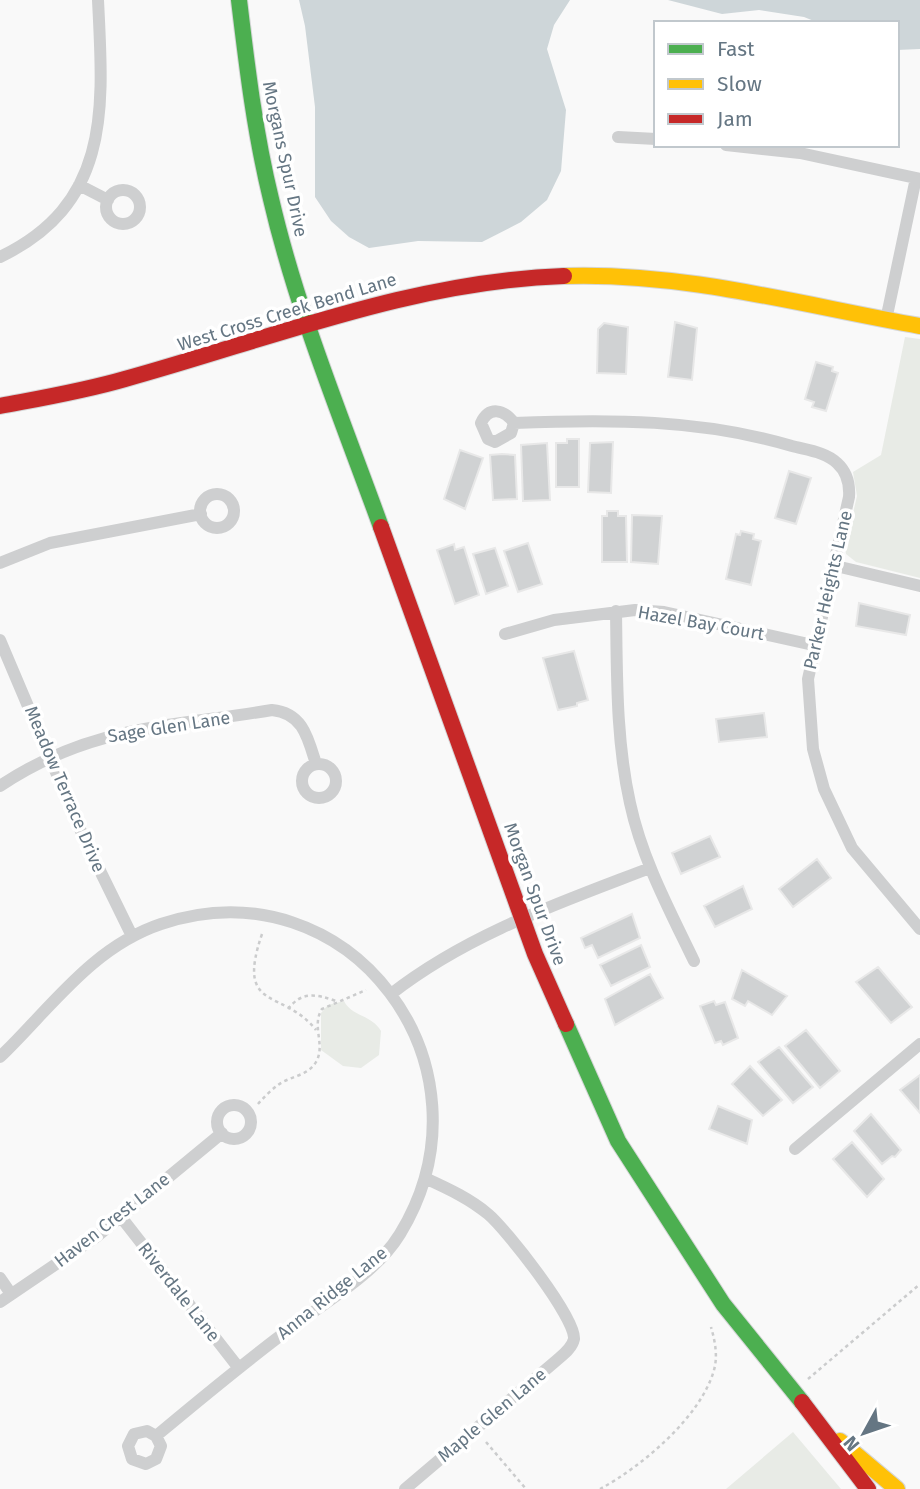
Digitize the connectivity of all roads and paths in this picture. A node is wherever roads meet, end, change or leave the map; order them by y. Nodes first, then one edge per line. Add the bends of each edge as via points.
1 (98, 0) edge
2 (239, 0) edge
3 (618, 137) dead end
4 (654, 139) edge
5 (744, 147) edge
6 (918, 179) edge
7 (79, 185) junction
8 (108, 201) dead end
9 (0, 257) edge
10 (886, 320) junction
11 (307, 322) junction
12 (920, 326) edge
13 (0, 406) edge
14 (514, 423) dead end
15 (201, 514) dead end
16 (0, 563) edge
17 (836, 566) junction
18 (920, 586) edge
19 (616, 611) junction
20 (505, 634) dead end
21 (0, 640) edge
22 (813, 645) junction
23 (51, 756) junction
24 (316, 764) dead end
25 (0, 786) edge
26 (650, 868) junction
27 (521, 918) junction
28 (920, 929) edge
29 (262, 934) dead end
30 (132, 936) junction
31 (694, 961) dead end
32 (372, 986) dead end
33 (391, 994) junction
34 (336, 1001) junction
35 (288, 1009) junction
36 (318, 1033) junction
37 (920, 1044) edge
38 (0, 1057) edge
39 (258, 1104) dead end
40 (222, 1133) dead end
41 (795, 1149) dead end
42 (427, 1179) junction
43 (121, 1217) junction
44 (0, 1278) edge
45 (920, 1284) edge
46 (6, 1298) edge
47 (711, 1327) dead end
48 (238, 1367) junction
49 (808, 1379) dead end
50 (824, 1429) junction
51 (156, 1436) dead end
52 (486, 1441) dead end
53 (405, 1489) edge
54 (526, 1489) edge
55 (600, 1489) edge
56 (868, 1489) edge
57 (897, 1489) edge

1 - 7 street via 101,118
2 - 11 street, Morgans Spur Drive via 271,200
3 - 4 street
5 - 6 street via 800,153
6 - 10 street
7 - 8 street
7 - 9 street via 48,224
10 - 11 street, West Cross Creek Bend Lane via 737,288 658,278 538,276 423,292
10 - 12 street, West Cross Creek Bend Lane
11 - 13 street, West Cross Creek Bend Lane via 112,385
11 - 27 street, Morgan Spur Drive
14 - 17 street, Parker Heights Lane via 597,420 699,426 823,455 844,471 849,484
15 - 16 street via 50,543
17 - 18 street
17 - 22 street, Parker Heights Lane
19 - 20 street, Hazel Bay Court via 554,620
19 - 22 street, Hazel Bay Court via 664,612
19 - 26 street via 621,754 630,804
21 - 23 street, Meadow Terrace Drive
22 - 28 street, Parker Heights Lane via 809,713 824,789 852,848
23 - 24 street, Sage Glen Lane via 120,732 272,710 290,714 301,723
23 - 25 street, Sage Glen Lane
23 - 30 street, Meadow Terrace Drive via 83,836
26 - 27 street
26 - 31 street
27 - 33 street via 449,952
27 - 50 street, Morgan Spur Drive via 618,1141 723,1304
29 - 35 path via 254,960 256,981 268,998
30 - 33 street, Anna Ridge Lane via 174,920 211,913 275,918 339,946
30 - 38 street, Anna Ridge Lane via 87,968
32 - 34 path via 356,997
33 - 42 street, Anna Ridge Lane via 417,1037 430,1083 434,1130
34 - 35 path via 311,994
34 - 36 path via 320,1012
35 - 36 path
36 - 39 path via 320,1050 312,1067 281,1083
37 - 41 street
40 - 43 street, Haven Crest Lane
42 - 48 street, Anna Ridge Lane via 399,1235 382,1256
42 - 53 street, Maple Glen Lane via 467,1199 503,1229 568,1319 574,1338 558,1360
43 - 46 street, Haven Crest Lane
43 - 48 street, Riverdale Lane
44 - 46 street
45 - 49 path
47 - 55 path via 714,1369 696,1402 653,1455
48 - 51 street, Anna Ridge Lane
50 - 56 street, Morgan Spur Drive
50 - 57 street, Morgan Spur Drive
52 - 54 path

